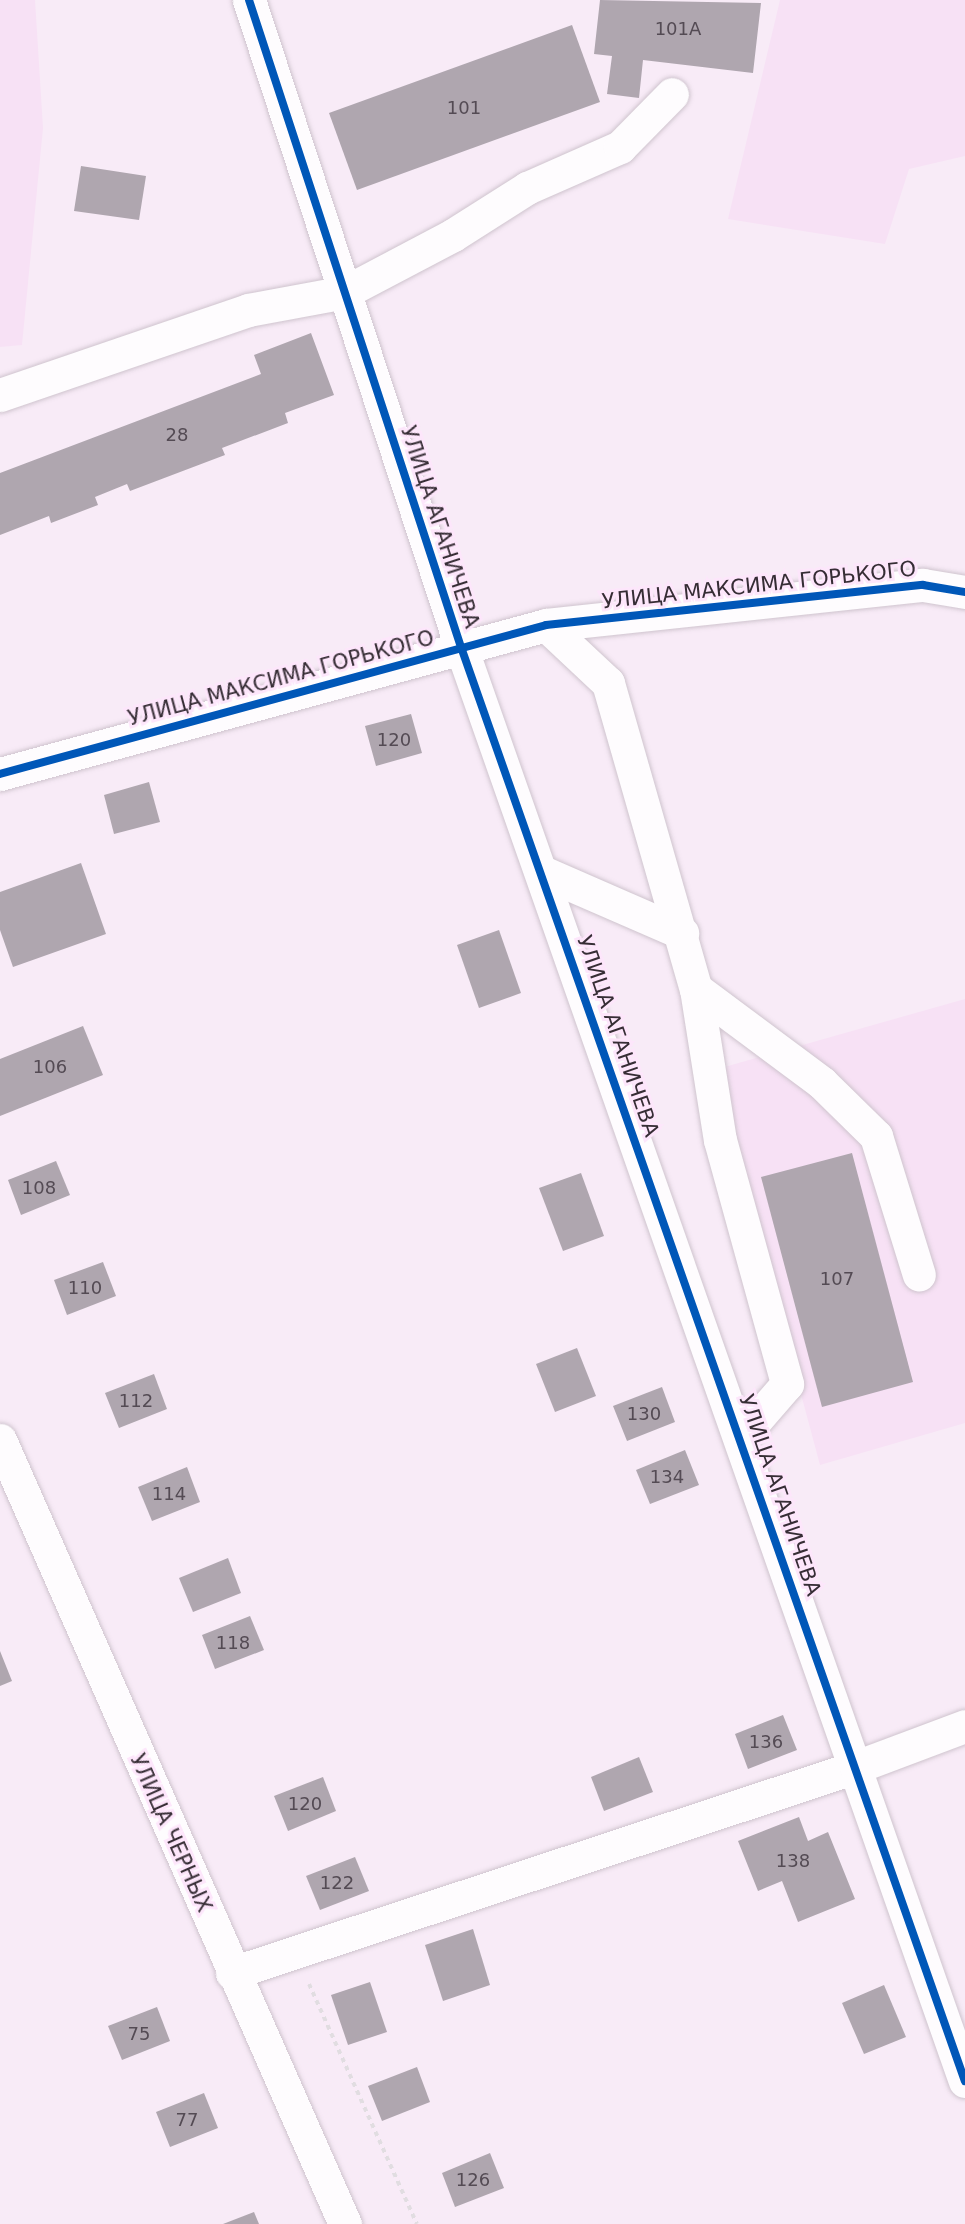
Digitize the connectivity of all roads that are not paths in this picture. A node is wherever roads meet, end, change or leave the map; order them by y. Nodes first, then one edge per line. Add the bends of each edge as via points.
1 (249, 0) edge
2 (672, 94) dead end
3 (345, 292) junction
4 (0, 395) edge
5 (965, 592) edge
6 (546, 625) junction
7 (461, 647) junction
8 (0, 774) edge
9 (542, 872) junction
10 (682, 933) junction
11 (696, 989) junction
12 (919, 1275) dead end
13 (740, 1438) junction
14 (0, 1440) edge
15 (965, 1726) edge
16 (856, 1767) junction
17 (232, 1973) junction
18 (965, 2081) edge
19 (345, 2224) edge

1 - 3 street, УЛИЦА АГАНИЧЕВА
2 - 3 street via 620,147 527,188 453,235
3 - 4 street via 248,310
3 - 7 street, УЛИЦА АГАНИЧЕВА
5 - 6 street, УЛИЦА МАКСИМА ГОРЬКОГО via 923,585
6 - 7 street, УЛИЦА МАКСИМА ГОРЬКОГО
6 - 10 street via 608,683
7 - 8 street, УЛИЦА МАКСИМА ГОРЬКОГО
7 - 9 street, УЛИЦА АГАНИЧЕВА
9 - 10 street
9 - 13 street, УЛИЦА АГАНИЧЕВА
10 - 11 street
11 - 12 street via 822,1083 876,1136
11 - 13 street via 720,1140 787,1384
13 - 16 street, УЛИЦА АГАНИЧЕВА
14 - 17 street, УЛИЦА ЧЕРНЫХ
15 - 16 street
16 - 17 street
16 - 18 street, УЛИЦА АГАНИЧЕВА
17 - 19 street, УЛИЦА ЧЕРНЫХ

